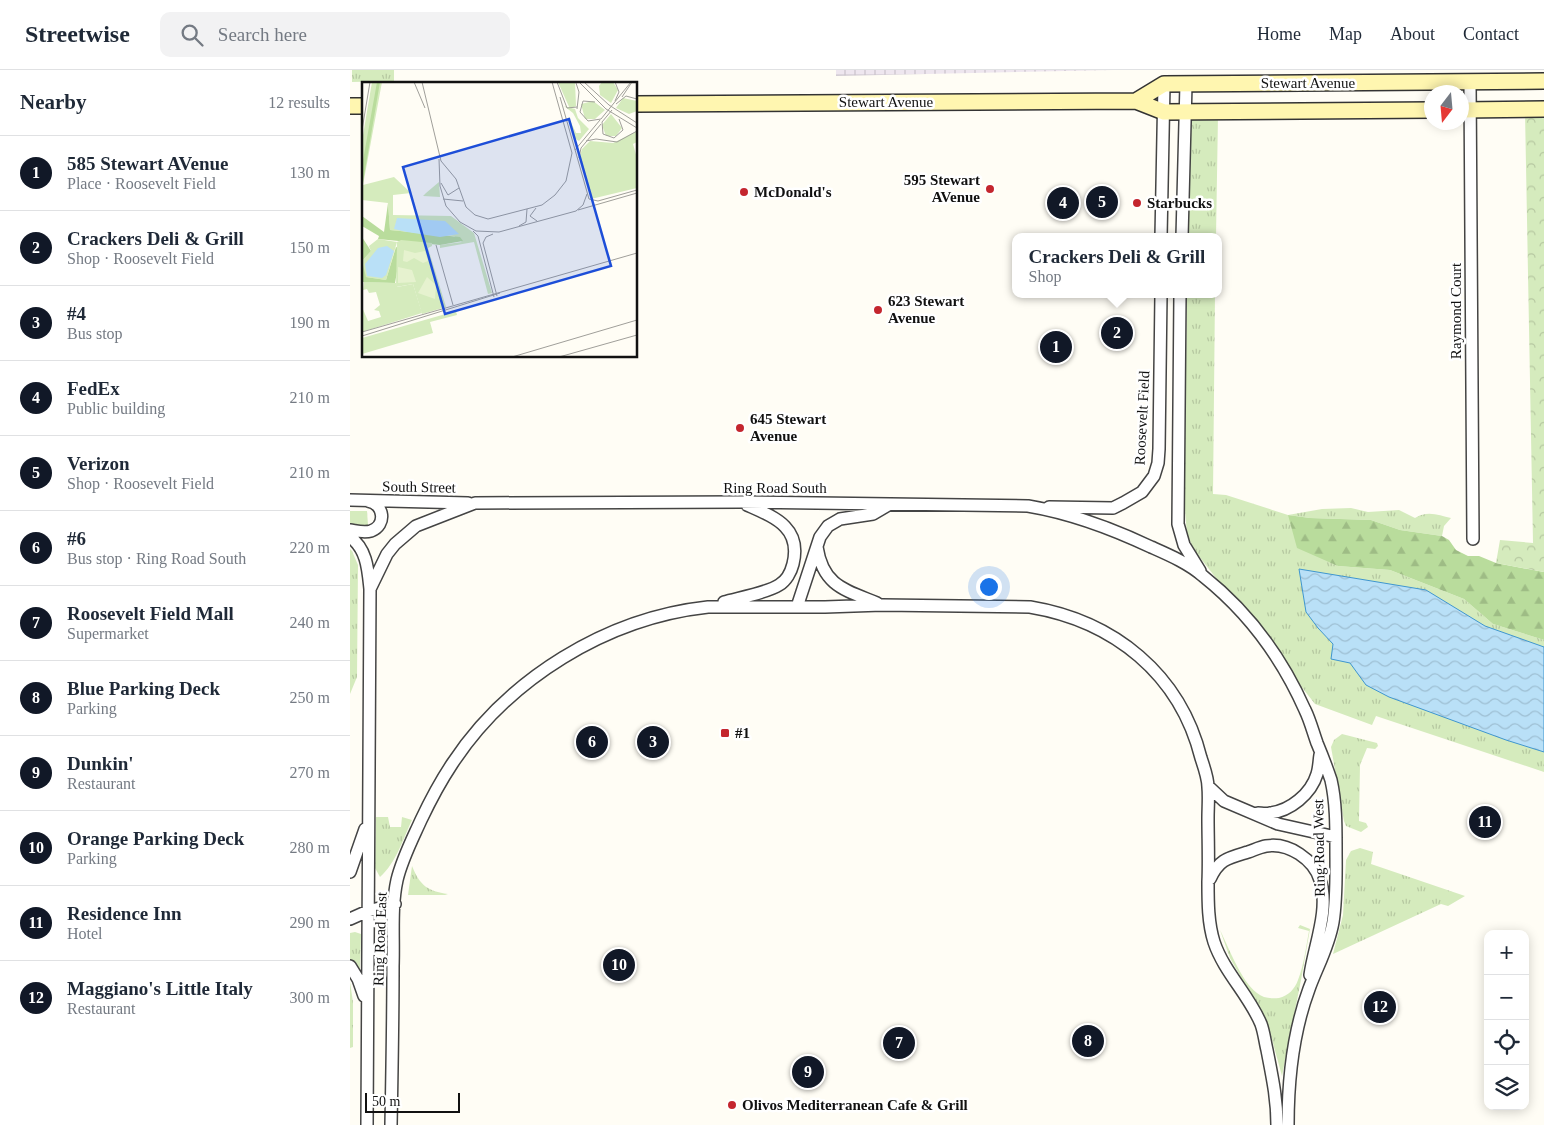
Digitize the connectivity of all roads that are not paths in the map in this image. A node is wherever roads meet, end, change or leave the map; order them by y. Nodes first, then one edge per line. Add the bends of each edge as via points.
1 (1544, 81) edge
2 (1470, 82) junction
3 (1164, 84) junction
4 (1186, 84) junction
5 (1469, 89) edge
6 (1136, 101) junction
7 (638, 104) edge
8 (1544, 109) edge
9 (1424, 110) edge
10 (1469, 110) edge
11 (1164, 112) junction
12 (1185, 112) junction
13 (1466, 130) edge
14 (1161, 233) edge
15 (1182, 233) edge
16 (1161, 298) edge
17 (1180, 298) edge
18 (350, 500) edge
19 (363, 500) junction
20 (741, 502) junction
21 (475, 503) junction
22 (890, 504) junction
23 (1040, 508) junction
24 (350, 530) edge
25 (350, 537) edge
26 (1472, 540) dead end
27 (816, 545) junction
28 (1202, 575) junction
29 (370, 589) junction
30 (882, 605) junction
31 (708, 606) junction
32 (797, 607) junction
33 (1320, 751) junction
34 (1208, 786) junction
35 (1248, 812) junction
36 (368, 818) junction
37 (1336, 837) junction
38 (350, 872) edge
39 (1208, 882) junction
40 (394, 904) junction
41 (368, 911) junction
42 (350, 919) edge
43 (350, 966) edge
44 (1309, 989) junction
45 (367, 1003) junction
46 (367, 1125) edge
47 (391, 1125) edge
48 (1277, 1125) edge
49 (1288, 1125) edge

1 - 2 main road, Stewart Avenue
2 - 4 main road, Stewart Avenue
2 - 5 street, Raymond Court
3 - 4 main road, Stewart Avenue
3 - 6 main road
3 - 11 street
4 - 12 street
6 - 7 main road, Stewart Avenue
6 - 11 main road, Stewart Avenue
8 - 10 main road
9 - 12 main road, Stewart Avenue
11 - 12 main road, Stewart Avenue
11 - 14 street
12 - 15 street
13 - 26 street, Raymond Court
16 - 23 street, Roosevelt Field via 1159,449 1154,476 1142,492 1113,508
17 - 28 street via 1178,524 1184,545
18 - 19 street, South Street
19 - 21 street, South Street
19 - 24 street, South Street via 378,505 382,516 379,524 368,532
20 - 21 street, Ring Road South
20 - 22 street, Ring Road South
20 - 31 street via 773,516 789,530 795,550 792,568 784,582 774,588
21 - 29 street, Ring Road South via 416,526 394,544
22 - 23 street, Ring Road South
22 - 27 street via 873,514 840,519 828,526
23 - 28 street, Ring Road South via 1128,536 1178,559
25 - 29 street via 366,558
27 - 30 street via 820,564 832,581
27 - 32 street
28 - 33 street, Ring Road West via 1231,602 1272,649 1306,711
29 - 36 street, Ring Road East
30 - 32 street
30 - 34 street via 1030,607 1073,617 1099,628 1134,652 1170,689 1196,738
31 - 32 street
31 - 40 street, Ring Road East via 657,616 618,629 553,665 510,698 474,735 435,792 408,848
33 - 35 street via 1317,774 1302,798 1270,814
33 - 37 street, Ring Road West via 1331,781
34 - 35 street via 1224,801
34 - 39 street
35 - 37 street via 1278,824
36 - 38 street
36 - 41 street, Ring Road East
37 - 44 street, Ring Road West via 1333,924
39 - 44 street via 1221,862 1267,846 1283,846 1310,862 1320,880 1323,900
39 - 48 street via 1208,909 1214,942 1228,972 1261,1025 1276,1093
40 - 41 street
40 - 47 street, Ring Road East
41 - 42 street
41 - 45 street, Ring Road East
43 - 45 street
44 - 49 street, Ring Road West via 1298,1022 1288,1094
45 - 46 street, Ring Road East

